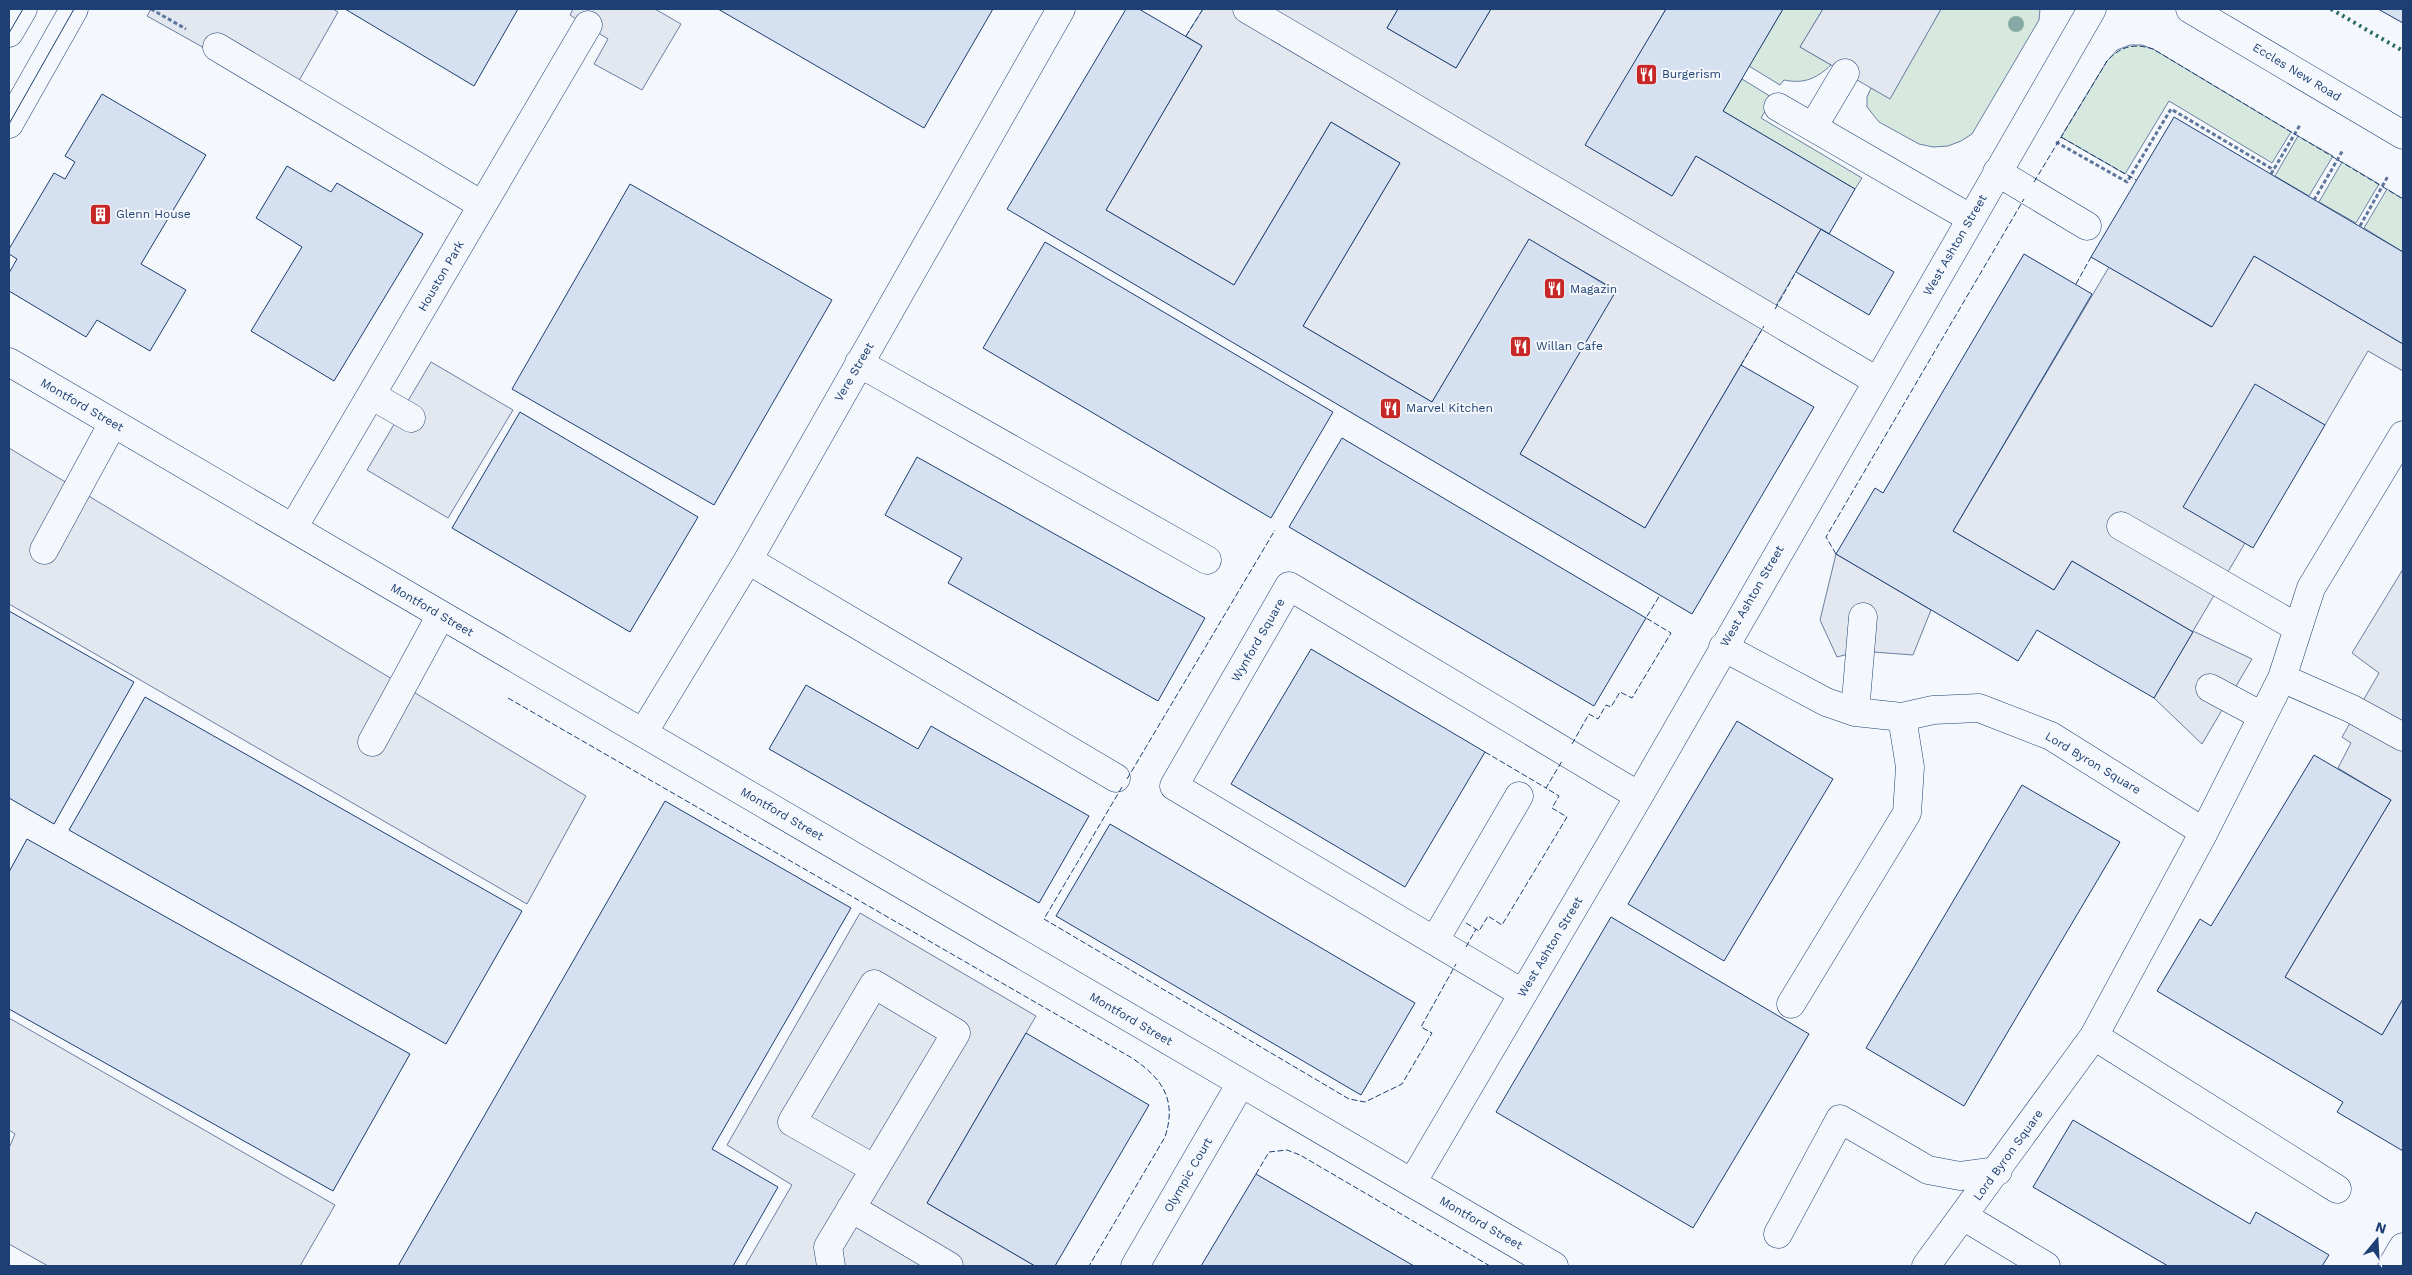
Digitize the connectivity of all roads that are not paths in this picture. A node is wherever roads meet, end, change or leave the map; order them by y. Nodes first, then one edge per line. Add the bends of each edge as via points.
1 (23, 9) edge
2 (74, 9) edge
3 (1060, 9) edge
4 (1247, 9) edge
5 (2092, 9) edge
6 (2190, 9) edge
7 (588, 25) dead end
8 (9, 34) edge
9 (217, 47) dead end
10 (1845, 73) dead end
11 (1778, 107) dead end
12 (9, 124) edge
13 (1813, 127) junction
14 (2403, 135) edge
15 (1997, 172) junction
16 (482, 205) junction
17 (1970, 218) junction
18 (2087, 226) dead end
19 (9, 362) edge
20 (859, 362) junction
21 (1877, 381) junction
22 (371, 395) junction
23 (411, 418) dead end
24 (113, 423) junction
25 (2403, 435) edge
26 (2121, 526) dead end
27 (293, 528) junction
28 (44, 550) dead end
29 (748, 560) junction
30 (1207, 560) dead end
31 (441, 615) junction
32 (1864, 617) dead end
33 (2298, 628) junction
34 (1723, 648) junction
35 (2282, 678) junction
36 (2210, 688) dead end
37 (1855, 712) junction
38 (2262, 716) junction
39 (1902, 717) junction
40 (643, 733) junction
41 (2403, 737) edge
42 (372, 742) dead end
43 (1116, 778) dead end
44 (1519, 796) dead end
45 (1639, 796) junction
46 (2204, 832) junction
47 (1435, 940) junction
48 (1522, 992) junction
49 (1791, 1004) dead end
50 (2094, 1036) junction
51 (1241, 1083) junction
52 (874, 1169) junction
53 (1998, 1171) junction
54 (1412, 1183) junction
55 (2337, 1189) dead end
56 (851, 1208) junction
57 (1963, 1216) junction
58 (1778, 1234) dead end
59 (2403, 1247) edge
60 (831, 1266) edge
61 (949, 1266) edge
62 (1135, 1266) edge
63 (1554, 1266) edge
64 (1926, 1266) edge
65 (2046, 1266) edge
66 (2392, 1266) edge

1 - 8 street
2 - 12 street
3 - 20 street, Vere Street
4 - 21 street
5 - 15 street, West Ashton Street
6 - 14 street, Eccles New Road
7 - 16 street, Houston Park
9 - 16 street
10 - 13 street
11 - 13 street
13 - 17 street
15 - 17 street, West Ashton Street
15 - 18 street
16 - 22 street, Houston Park
17 - 21 street, West Ashton Street
19 - 24 street, Montford Street
20 - 29 street, Vere Street
20 - 30 street
21 - 34 street, West Ashton Street
22 - 23 street
22 - 27 street, Houston Park
24 - 27 street, Montford Street
24 - 28 street
25 - 33 street, Lord Byron Square via 2311,588
26 - 33 street
27 - 31 street, Montford Street
29 - 40 street, Vere Street
29 - 43 street
31 - 40 street, Montford Street
31 - 42 street
32 - 37 street
33 - 35 street, Lord Byron Square
34 - 37 street, Lord Byron Square via 1826,702
34 - 45 street, West Ashton Street
35 - 38 street, Lord Byron Square
35 - 41 street via 2352,709
36 - 38 street
37 - 39 street, Lord Byron Square
38 - 46 street, Lord Byron Square
39 - 46 street, Lord Byron Square via 1932,710 1979,708 1988,711 2051,736
39 - 49 street via 1910,767 1906,813
40 - 51 street, Montford Street
44 - 47 street
45 - 47 street, Wynford Square via 1289,586 1174,786
45 - 48 street, West Ashton Street
46 - 50 street, Lord Byron Square
47 - 48 street, Wynford Square
48 - 54 street, West Ashton Street
50 - 53 street, Lord Byron Square
50 - 55 street
51 - 54 street, Montford Street
51 - 62 street, Olympic Court
52 - 52 street via 956,1033 874,984 792,1122
52 - 56 street
53 - 57 street, Lord Byron Square
53 - 58 street via 1960,1176 1928,1170 1840,1119
54 - 63 street, Montford Street
56 - 60 street via 828,1247
56 - 61 street
57 - 64 street, Lord Byron Square
57 - 65 street
59 - 66 street

